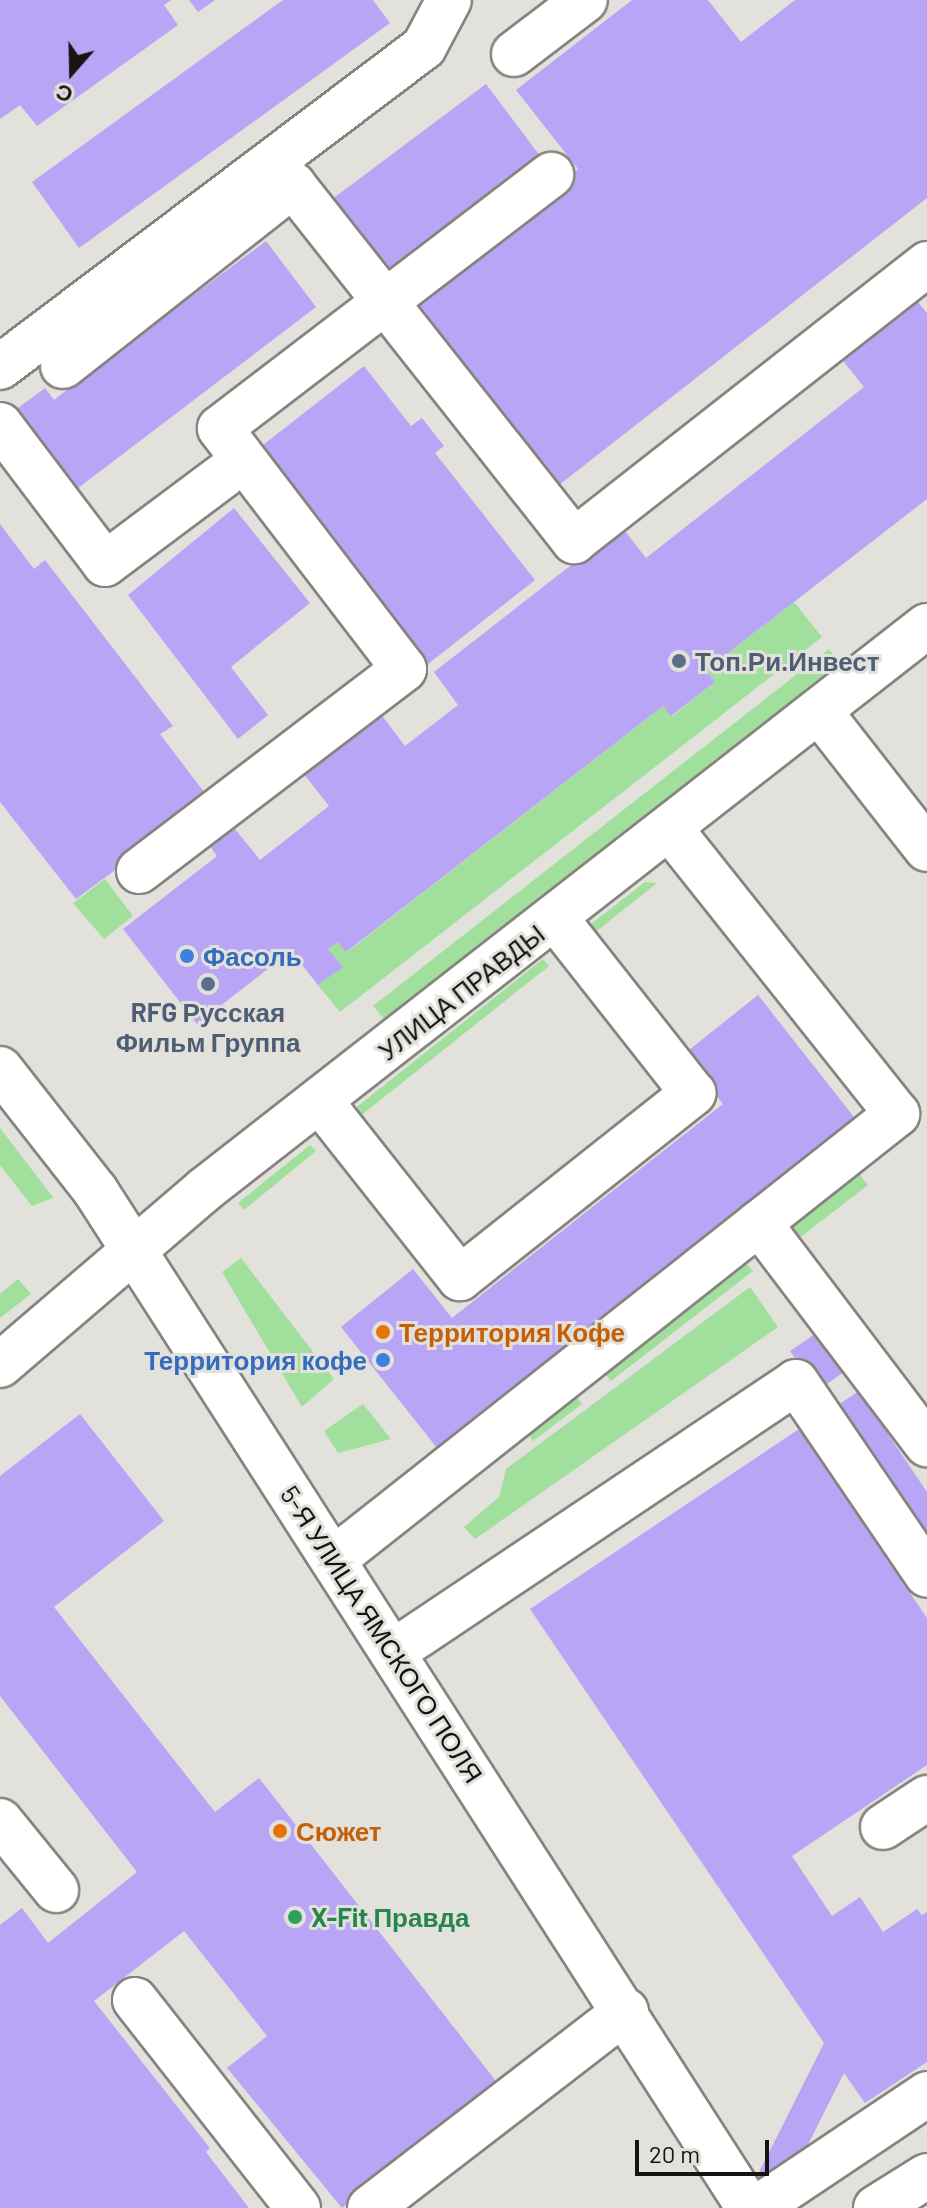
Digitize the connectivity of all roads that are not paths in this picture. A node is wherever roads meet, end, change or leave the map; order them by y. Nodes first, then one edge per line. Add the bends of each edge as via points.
1 (449, 0) edge
2 (585, 0) edge
3 (514, 54) dead end
4 (551, 175) dead end
5 (926, 266) edge
6 (385, 302) junction
7 (63, 366) dead end
8 (0, 367) edge
9 (0, 425) edge
10 (224, 475) dead end
11 (927, 626) edge
12 (819, 711) junction
13 (920, 827) edge
14 (670, 829) junction
15 (139, 871) dead end
16 (556, 919) junction
17 (0, 1069) edge
18 (320, 1101) junction
19 (759, 1223) junction
20 (136, 1253) junction
21 (0, 1365) edge
22 (927, 1444) edge
23 (334, 1559) junction
24 (927, 1575) edge
25 (393, 1652) junction
26 (927, 1798) edge
27 (883, 1827) dead end
28 (7, 1843) edge
29 (56, 1890) dead end
30 (135, 2000) dead end
31 (626, 2011) junction
32 (927, 2094) edge
33 (927, 2176) edge
34 (298, 2208) edge
35 (370, 2208) edge
36 (749, 2208) edge
37 (757, 2208) edge
38 (876, 2208) edge

1 - 8 street via 424,47
2 - 3 street
4 - 6 street
5 - 6 street via 574,541
6 - 7 street via 293,185
6 - 15 street via 220,428 404,669
9 - 10 street via 105,564
11 - 12 street, УЛИЦА ПРАВДЫ
12 - 13 street
12 - 14 street, УЛИЦА ПРАВДЫ
14 - 16 street, УЛИЦА ПРАВДЫ
14 - 19 street via 897,1114
16 - 18 street, УЛИЦА ПРАВДЫ
16 - 18 street via 693,1093 460,1278
17 - 20 street, 5-Я УЛИЦА ЯМСКОГО ПОЛЯ via 95,1190
18 - 20 street, УЛИЦА ПРАВДЫ via 204,1190
19 - 22 street
19 - 23 street
20 - 21 street, УЛИЦА ПРАВДЫ
20 - 23 street, 5-Я УЛИЦА ЯМСКОГО ПОЛЯ
23 - 25 street, 5-Я УЛИЦА ЯМСКОГО ПОЛЯ
24 - 25 street via 796,1382
25 - 31 street, 5-Я УЛИЦА ЯМСКОГО ПОЛЯ
26 - 27 street
28 - 29 street
30 - 34 street
31 - 35 street
31 - 36 street, 5-Я УЛИЦА ЯМСКОГО ПОЛЯ
32 - 37 street
33 - 38 street

